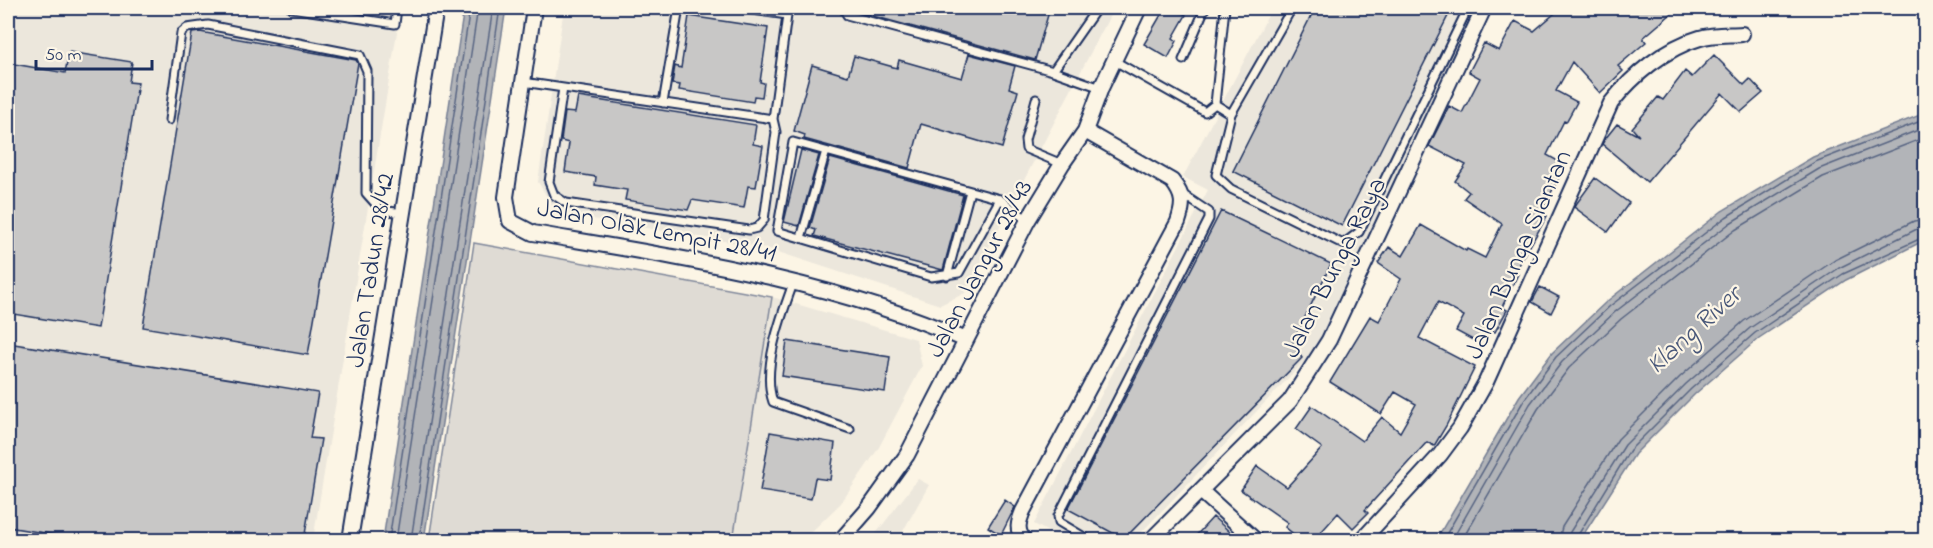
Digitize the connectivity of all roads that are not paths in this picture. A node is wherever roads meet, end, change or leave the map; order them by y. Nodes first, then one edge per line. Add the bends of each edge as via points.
1 (291, 8) edge
2 (397, 8) edge
3 (436, 8) edge
4 (534, 8) edge
5 (679, 8) edge
6 (739, 8) edge
7 (843, 8) edge
8 (1097, 8) edge
9 (1139, 8) edge
10 (1205, 8) edge
11 (1225, 8) edge
12 (1292, 8) edge
13 (1468, 8) edge
14 (1484, 8) edge
15 (787, 11) edge
16 (1743, 34) dead end
17 (1113, 60) junction
18 (1183, 60) dead end
19 (1053, 70) junction
20 (523, 82) junction
21 (563, 88) junction
22 (1101, 88) junction
23 (1036, 99) dead end
24 (663, 103) junction
25 (1215, 104) junction
26 (1231, 114) junction
27 (772, 119) junction
28 (169, 120) dead end
29 (1085, 131) junction
30 (826, 151) junction
31 (1062, 164) junction
32 (970, 190) junction
33 (1182, 194) junction
34 (1000, 199) junction
35 (403, 213) junction
36 (1028, 220) junction
37 (801, 238) junction
38 (947, 276) junction
39 (794, 281) junction
40 (966, 340) junction
41 (850, 429) dead end
42 (1202, 492) junction
43 (1019, 538) edge
44 (350, 540) edge
45 (841, 540) edge
46 (1089, 540) edge
47 (1151, 540) edge
48 (1255, 540) edge
49 (1362, 540) edge

1 - 2 lane via 395,24
3 - 35 street, Jalan Tadun 28/42
4 - 20 street, Jalan Olak Lempit 28/41
5 - 24 lane
6 - 15 lane
7 - 19 lane via 847,15
8 - 19 lane
9 - 17 street, Jalan Jangur 28/43
10 - 18 lane
11 - 25 lane
12 - 26 lane
13 - 26 lane via 1359,232 1343,244 1231,189 1216,175
14 - 42 street, Jalan Bunga Raya via 1329,340 1290,401
15 - 27 lane
16 - 49 street, Jalan Bunga Siantan via 1703,37 1687,43 1639,73 1611,103 1491,371 1460,428
17 - 22 street, Jalan Jangur 28/43
17 - 25 lane via 1205,112
19 - 22 lane
20 - 21 lane
20 - 39 street, Jalan Olak Lempit 28/41 via 506,197 510,221 533,233
21 - 24 lane
21 - 27 lane via 549,183 554,195 566,203 748,230 757,228 764,220 776,132
22 - 29 street, Jalan Jangur 28/43
23 - 31 lane via 1024,140 1026,149
24 - 27 lane
25 - 26 lane
28 - 35 lane via 181,33 187,28 208,26 360,55 367,71 366,193 381,210
29 - 31 street, Jalan Jangur 28/43
29 - 33 street via 1172,181
30 - 32 lane
30 - 37 lane
30 - 37 lane via 793,142 777,231
31 - 36 street, Jalan Jangur 28/43
32 - 34 lane
32 - 38 lane
33 - 43 street via 1178,222 1023,511 1018,522
33 - 46 lane via 1209,212 1209,219 1058,516 1059,522
34 - 36 lane
34 - 38 lane via 959,273
35 - 44 street, Jalan Tadun 28/42
36 - 40 street, Jalan Jangur 28/43
37 - 38 lane via 932,277
39 - 40 street, Jalan Olak Lempit 28/41 via 933,325
39 - 41 lane via 778,327 768,388 773,402
40 - 45 street, Jalan Jangur 28/43 via 907,454
42 - 47 street, Jalan Bunga Raya
42 - 48 street

